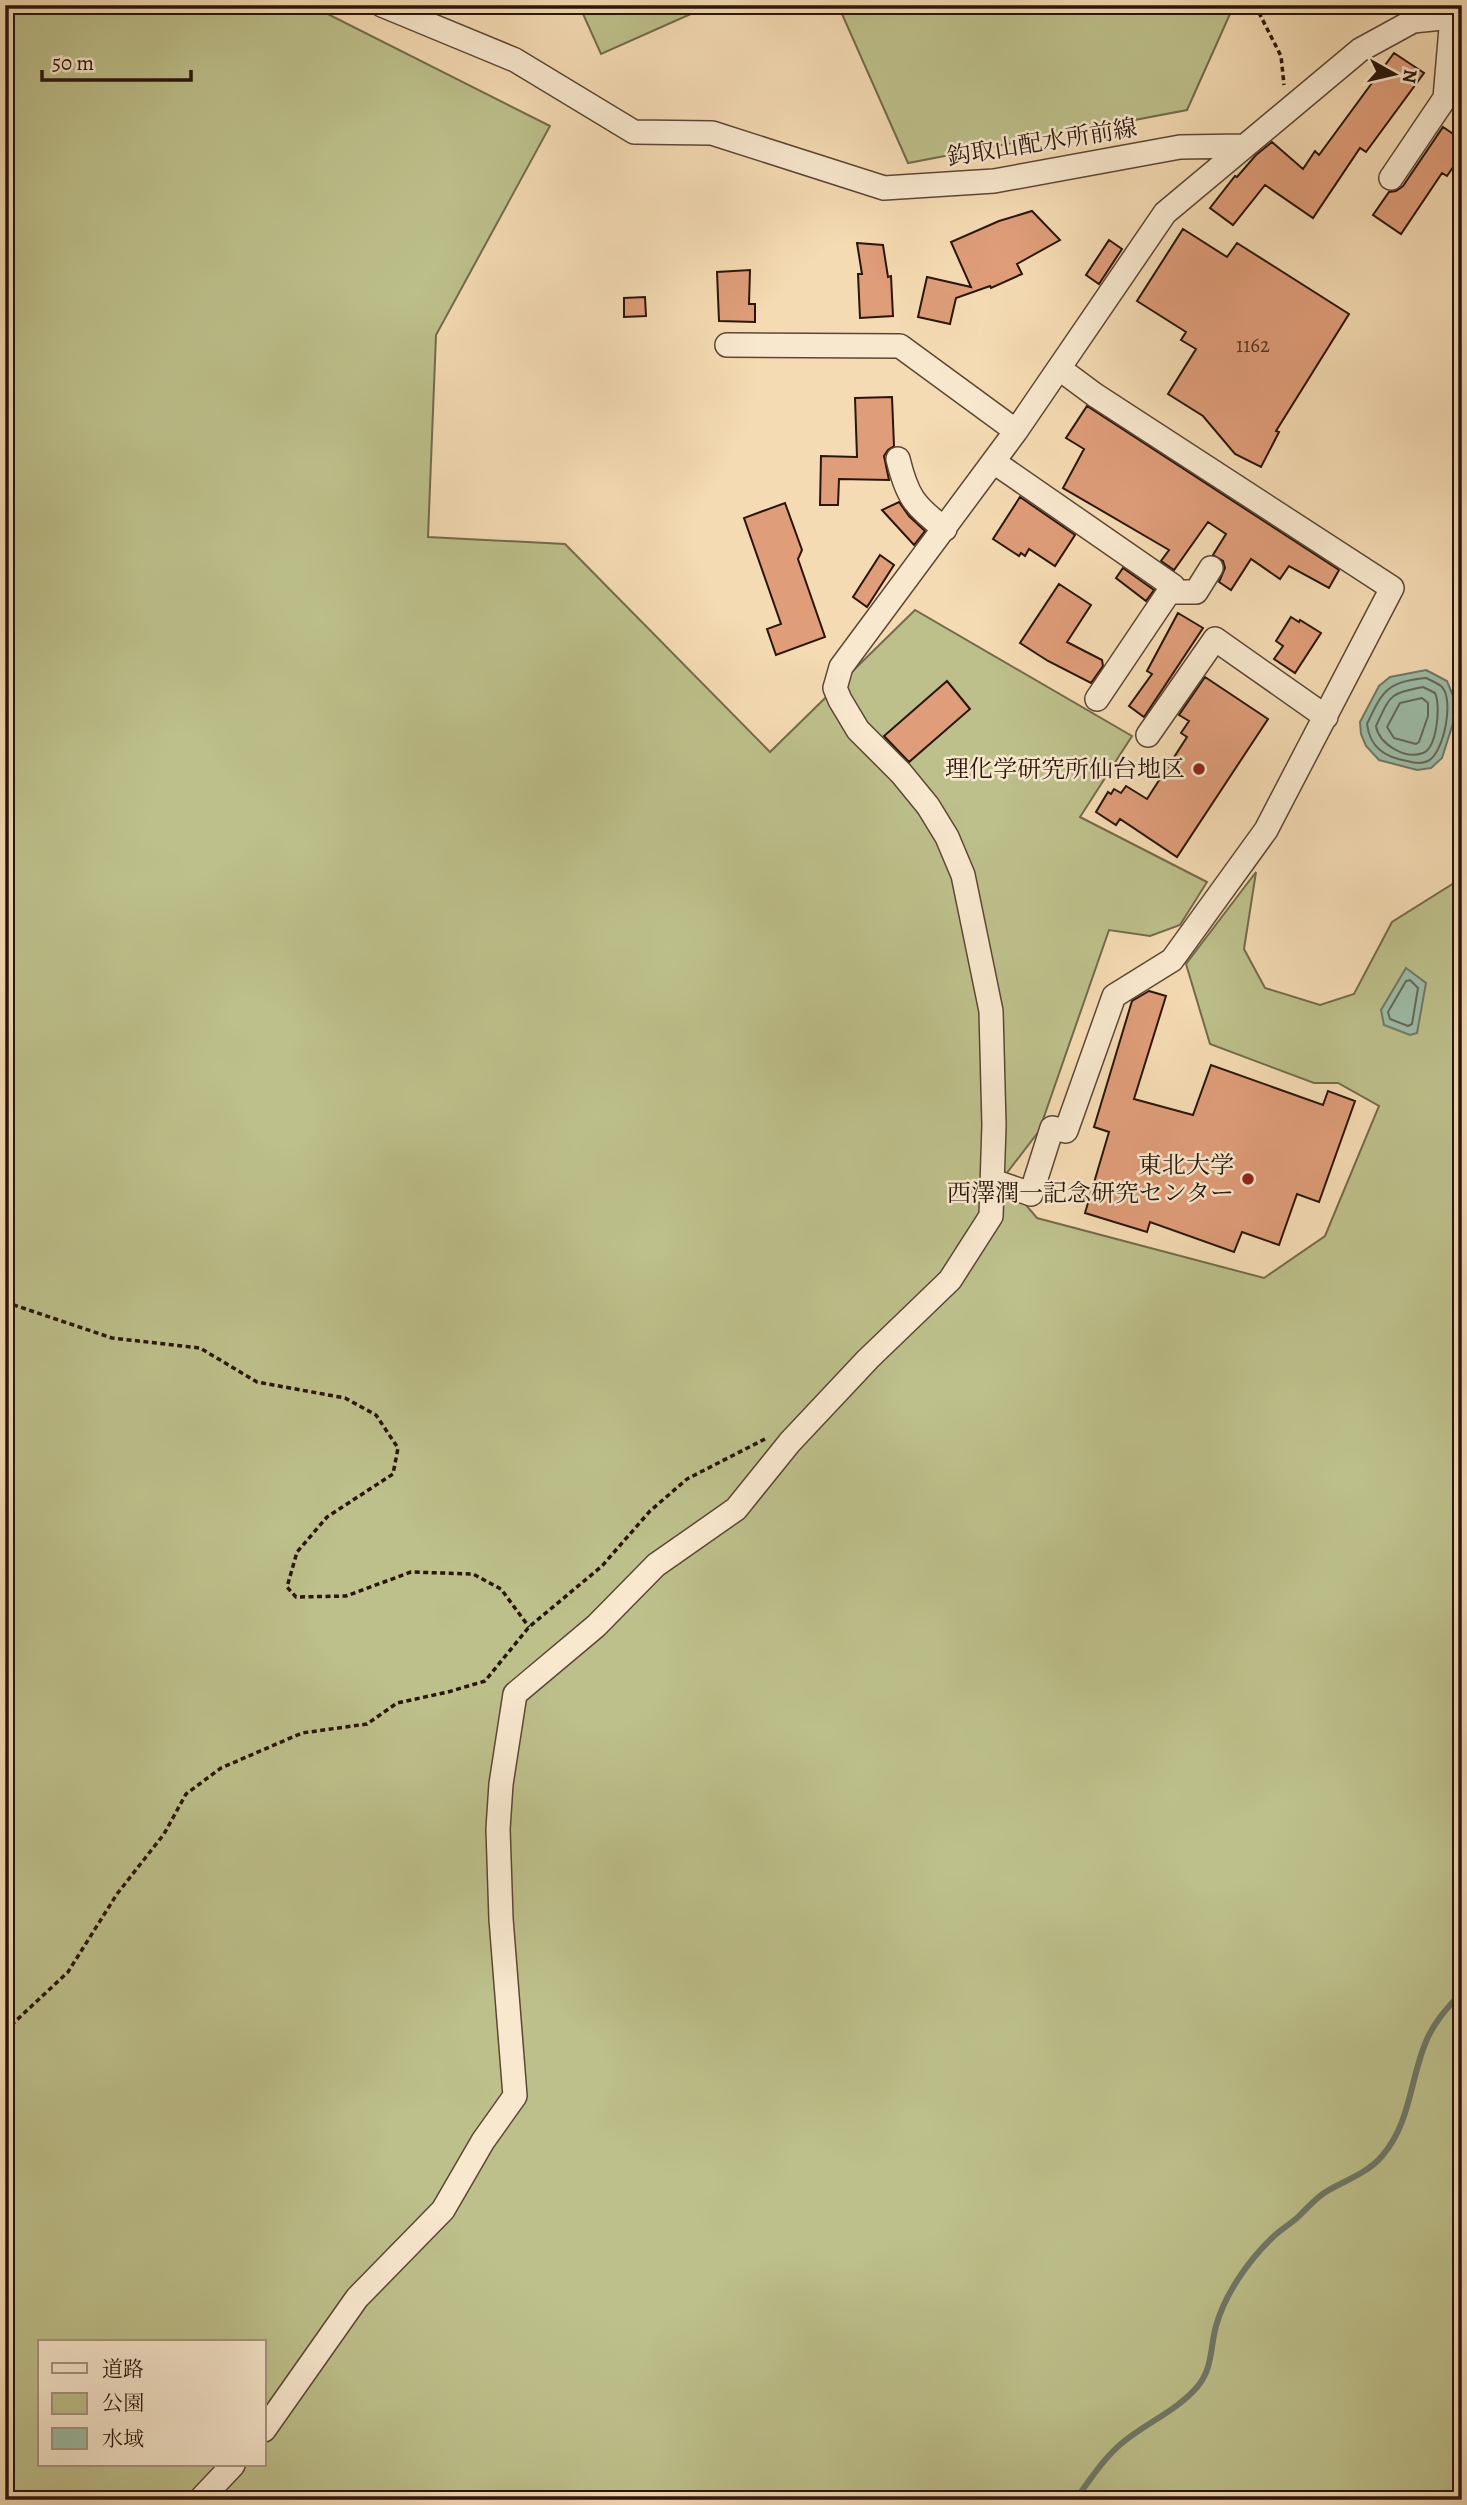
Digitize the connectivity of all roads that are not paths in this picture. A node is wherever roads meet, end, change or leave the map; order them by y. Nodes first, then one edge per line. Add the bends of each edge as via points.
1 (382, 5) edge
2 (1456, 12) edge
3 (1245, 146) junction
4 (1404, 171) dead end
5 (727, 345) dead end
6 (1060, 369) junction
7 (1016, 431) junction
8 (898, 459) dead end
9 (994, 462) junction
10 (945, 529) junction
11 (1211, 568) dead end
12 (1168, 592) junction
13 (1097, 699) dead end
14 (1326, 718) junction
15 (1148, 735) dead end
16 (993, 1181) junction
17 (266, 2427) edge
18 (232, 2466) edge
19 (200, 2500) edge

1 - 3 street, 鈎取山配水所前線 via 515,60 634,132 712,133 884,188 994,181 1180,147
2 - 3 street via 1413,21 1360,50
2 - 4 street via 1445,98
3 - 6 street via 1165,213
5 - 7 street via 900,346
6 - 7 street
6 - 14 street via 1392,588
7 - 9 street
8 - 10 street via 906,490 924,513
9 - 10 street
9 - 12 street via 1173,586
10 - 16 street via 841,667 835,688 858,730 928,806 963,875 991,1011
11 - 12 street via 1196,592
12 - 13 street via 1127,674
14 - 15 street via 1215,639
14 - 16 street via 1266,830 1172,960 1114,996 1066,1131 1052,1128 1031,1194
16 - 17 street via 991,1216 950,1280 790,1442 736,1508 656,1565 596,1626 515,1694 498,1829 515,2095 443,2210 357,2298
18 - 19 street

